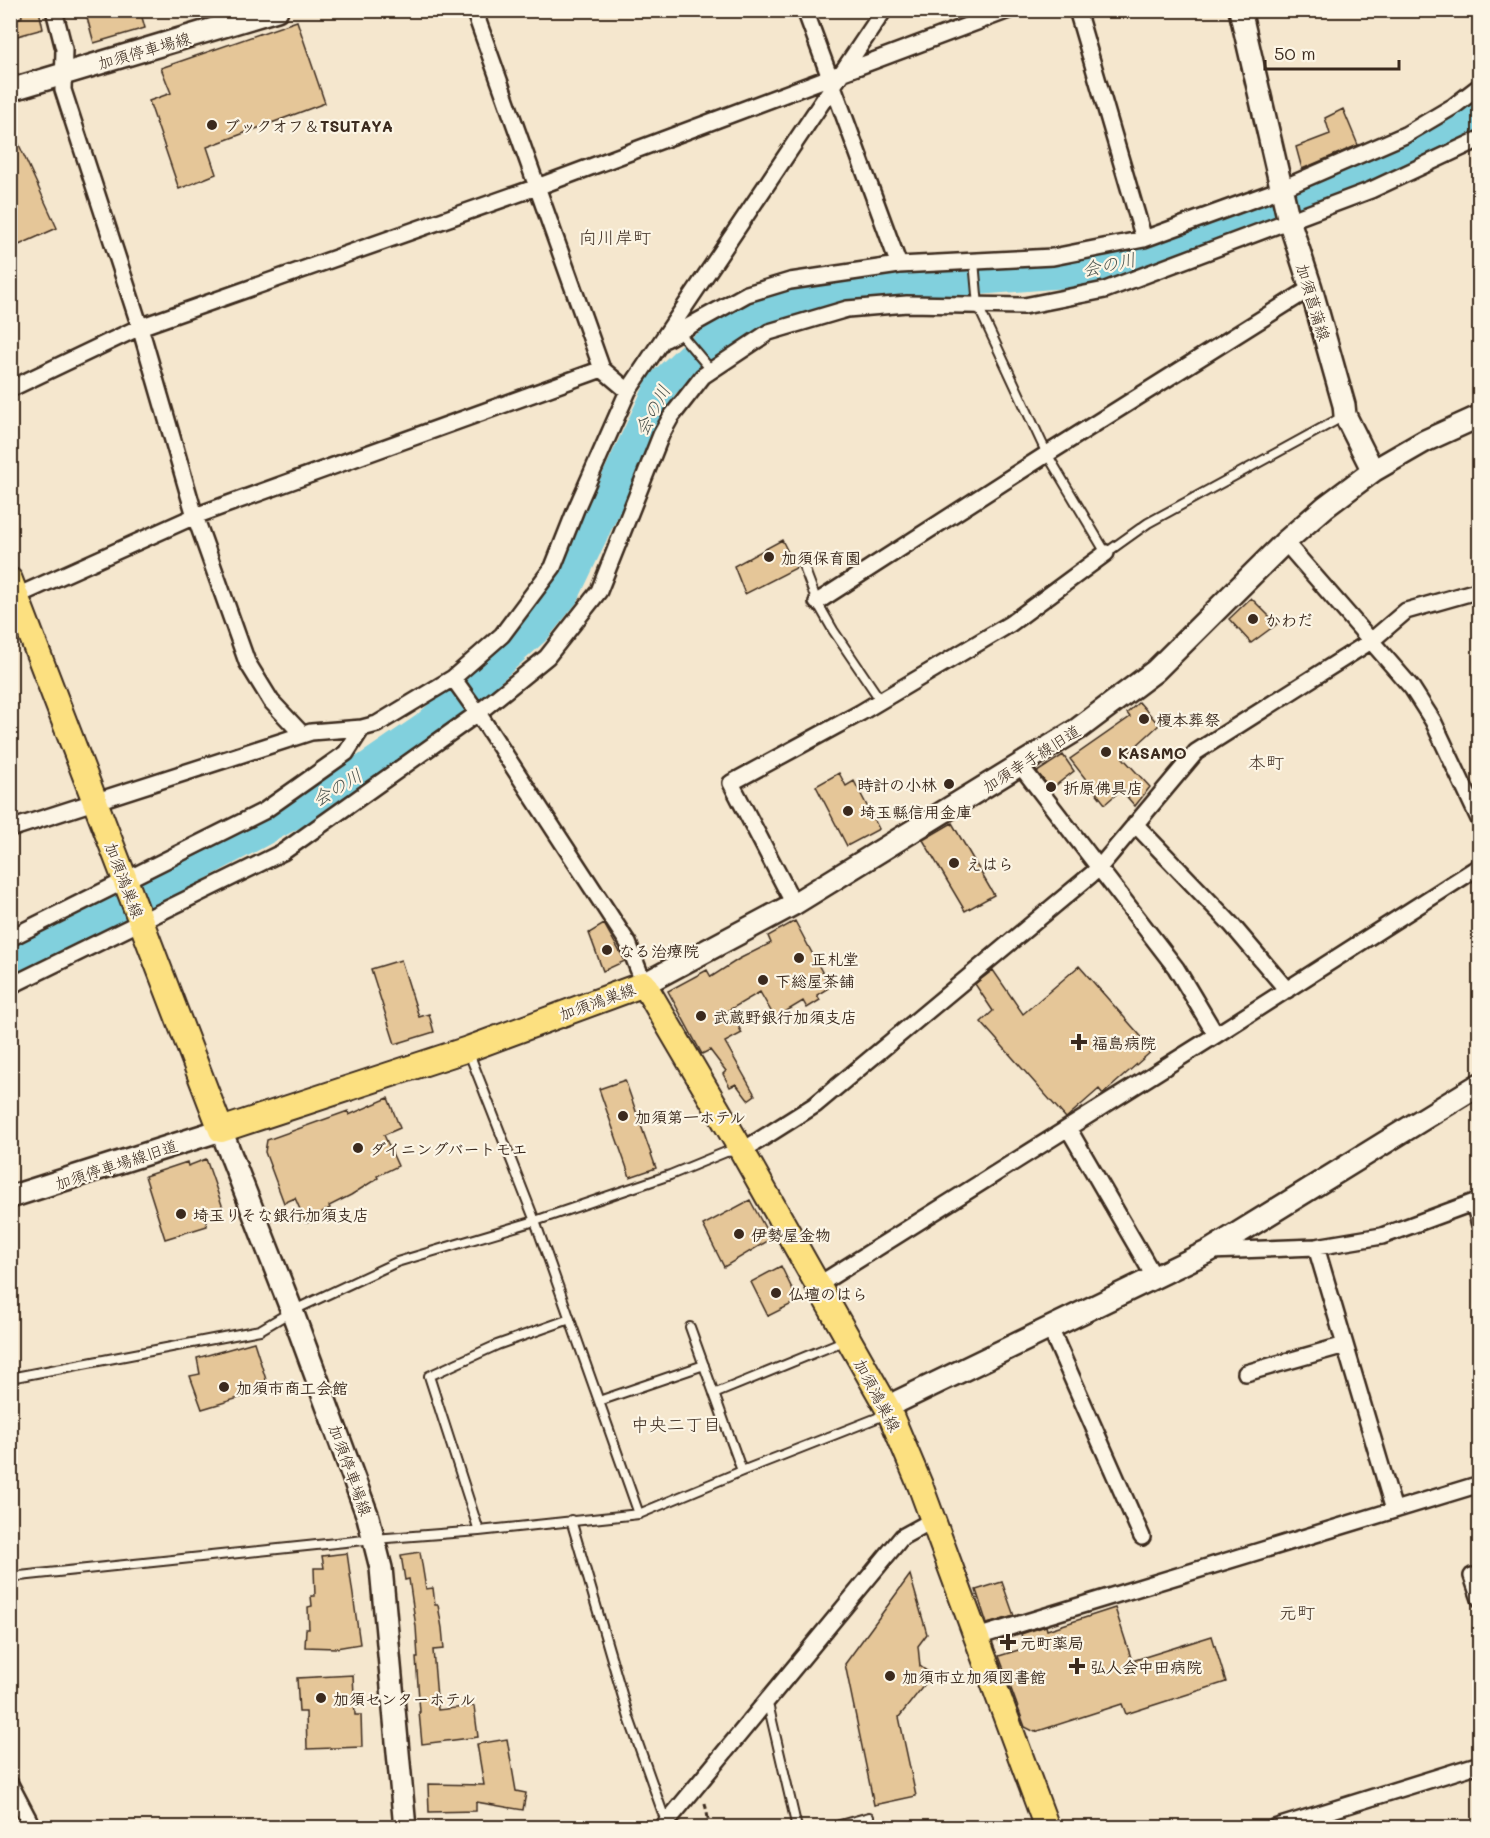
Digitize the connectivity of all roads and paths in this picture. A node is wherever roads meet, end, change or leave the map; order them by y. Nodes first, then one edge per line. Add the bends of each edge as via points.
1 (54, 10) edge
2 (277, 10) edge
3 (474, 10) edge
4 (805, 10) edge
5 (884, 10) edge
6 (1009, 10) edge
7 (1077, 10) edge
8 (1240, 10) edge
9 (64, 73) junction
10 (836, 79) junction
11 (1479, 86) edge
12 (10, 90) edge
13 (1479, 139) edge
14 (537, 187) junction
15 (1282, 191) junction
16 (1289, 219) junction
17 (1144, 239) junction
18 (974, 261) junction
19 (899, 265) junction
20 (1311, 288) junction
21 (978, 306) junction
22 (140, 327) junction
23 (680, 332) junction
24 (663, 341) junction
25 (602, 369) junction
26 (712, 370) junction
27 (10, 388) edge
28 (628, 391) junction
29 (1345, 415) junction
30 (1479, 416) edge
31 (1047, 454) junction
32 (1373, 471) junction
33 (195, 516) junction
34 (1286, 542) junction
35 (1106, 553) junction
36 (802, 562) dead end
37 (1479, 590) edge
38 (13, 592) edge
39 (818, 602) junction
40 (1371, 641) junction
41 (453, 678) junction
42 (881, 701) junction
43 (478, 713) junction
44 (362, 728) junction
45 (302, 734) junction
46 (1020, 765) junction
47 (94, 801) junction
48 (1479, 821) edge
49 (1135, 824) junction
50 (10, 829) edge
51 (1479, 866) edge
52 (1098, 869) junction
53 (128, 886) junction
54 (794, 904) junction
55 (140, 919) junction
56 (10, 938) edge
57 (644, 984) junction
58 (10, 986) edge
59 (1287, 990) junction
60 (1216, 1035) junction
61 (468, 1049) junction
62 (1479, 1084) edge
63 (1068, 1128) junction
64 (221, 1130) junction
65 (742, 1151) junction
66 (10, 1197) edge
67 (1477, 1202) edge
68 (535, 1221) junction
69 (1479, 1225) edge
70 (1316, 1248) junction
71 (1209, 1251) junction
72 (1155, 1278) junction
73 (818, 1285) junction
74 (292, 1311) junction
75 (570, 1319) junction
76 (690, 1327) dead end
77 (1050, 1328) junction
78 (848, 1339) junction
79 (1345, 1345) junction
80 (704, 1365) junction
81 (1246, 1373) dead end
82 (10, 1378) edge
83 (714, 1394) junction
84 (599, 1401) junction
85 (888, 1409) junction
86 (742, 1471) junction
87 (1479, 1484) edge
88 (1394, 1510) junction
89 (639, 1514) junction
90 (571, 1520) junction
91 (933, 1520) junction
92 (479, 1531) junction
93 (1142, 1537) dead end
94 (374, 1539) junction
95 (1473, 1576) dead end
96 (10, 1577) edge
97 (1479, 1599) edge
98 (977, 1636) junction
99 (765, 1703) junction
100 (1479, 1764) edge
101 (10, 1784) edge
102 (698, 1785) junction
103 (16, 1808) edge
104 (664, 1825) edge
105 (33, 1827) edge
106 (405, 1827) edge
107 (710, 1827) edge
108 (797, 1827) edge
109 (829, 1827) edge
110 (872, 1827) edge
111 (1047, 1827) edge
112 (1274, 1827) edge

1 - 9 street via 64,49
2 - 9 street, 加須停車場線
3 - 14 street
4 - 10 street
5 - 10 street
6 - 10 street
7 - 17 street
8 - 15 street, 加須菖蒲線
9 - 12 street, 加須停車場線
9 - 22 street via 63,90
10 - 14 street
10 - 19 street
10 - 24 street
11 - 15 street via 1405,135
13 - 16 street via 1371,190
14 - 22 street
14 - 25 street
15 - 16 street, 加須菖蒲線
15 - 17 street
16 - 20 street, 加須菖蒲線
16 - 21 street via 1105,290 1024,306
17 - 18 street via 1053,257
18 - 19 street
18 - 21 lane
19 - 23 street via 790,281 747,294
20 - 29 street, 加須菖蒲線
20 - 31 street
21 - 26 street via 907,304 847,309 769,332
21 - 31 lane
22 - 27 street
22 - 33 street
23 - 24 street
23 - 26 lane
24 - 28 street
25 - 28 street
25 - 33 street
26 - 43 street via 703,376 660,435 599,591 547,657
28 - 41 street via 553,567 502,635
29 - 32 street, 加須菖蒲線
29 - 35 lane via 1148,523
30 - 32 street
31 - 35 lane
31 - 39 street
32 - 34 street, 加須幸手線旧道
33 - 38 street
33 - 45 street via 248,662 271,701
34 - 40 street
34 - 46 street, 加須幸手線旧道 via 1155,671 1078,729
35 - 42 street via 1010,624
36 - 39 lane
37 - 40 street via 1406,611
38 - 47 main road, 加須鴻巣線
39 - 42 lane
40 - 48 street via 1412,688 1433,721
40 - 49 street via 1196,752
41 - 43 street
41 - 44 street via 377,724
42 - 54 street via 731,783
43 - 55 street via 283,852
43 - 57 street via 628,943
44 - 45 street
44 - 53 street via 346,753 264,811
45 - 47 street
46 - 52 street
46 - 54 street, 加須幸手線旧道
47 - 50 street
47 - 53 main road, 加須鴻巣線
49 - 52 street
49 - 59 street via 1231,924
51 - 59 street
52 - 60 street via 1176,968
52 - 65 street via 815,1105
53 - 55 main road, 加須鴻巣線
53 - 56 street
54 - 57 street, 加須幸手線旧道
55 - 58 street
55 - 64 main road, 加須鴻巣線
57 - 61 main road, 加須鴻巣線
57 - 65 main road, 加須鴻巣線
59 - 60 street
60 - 63 street
61 - 64 main road, 加須鴻巣線
61 - 68 lane
62 - 71 street
63 - 72 street
63 - 73 street
64 - 66 street, 加須停車場線旧道
64 - 74 street, 加須停車場線
65 - 68 lane via 726,1152
65 - 73 main road, 加須鴻巣線
67 - 69 street
67 - 70 street via 1382,1236
68 - 74 lane via 398,1262
68 - 75 lane
70 - 71 street
70 - 79 street
71 - 72 street
72 - 77 street
73 - 78 main road, 加須鴻巣線
74 - 82 lane via 260,1330
74 - 94 street, 加須停車場線
75 - 84 lane
75 - 92 lane via 497,1345 429,1376
76 - 80 lane
77 - 85 street
77 - 93 street
78 - 83 lane
78 - 85 main road, 加須鴻巣線
79 - 81 street
79 - 88 street
80 - 83 lane
80 - 84 lane
83 - 86 lane
84 - 89 lane
85 - 86 lane via 877,1418
85 - 91 main road, 加須鴻巣線
86 - 89 lane
87 - 88 street
88 - 98 street
89 - 90 lane
90 - 92 lane
90 - 104 lane
91 - 98 main road, 加須鴻巣線
91 - 99 street via 902,1537
92 - 94 lane
94 - 96 lane
94 - 106 street, 加須停車場線 via 381,1568
95 - 97 street
98 - 111 main road, 加須鴻巣線
99 - 102 street
99 - 108 lane
100 - 112 street
101 - 103 street
102 - 104 street
102 - 107 path
103 - 105 street
109 - 110 lane via 868,1817

